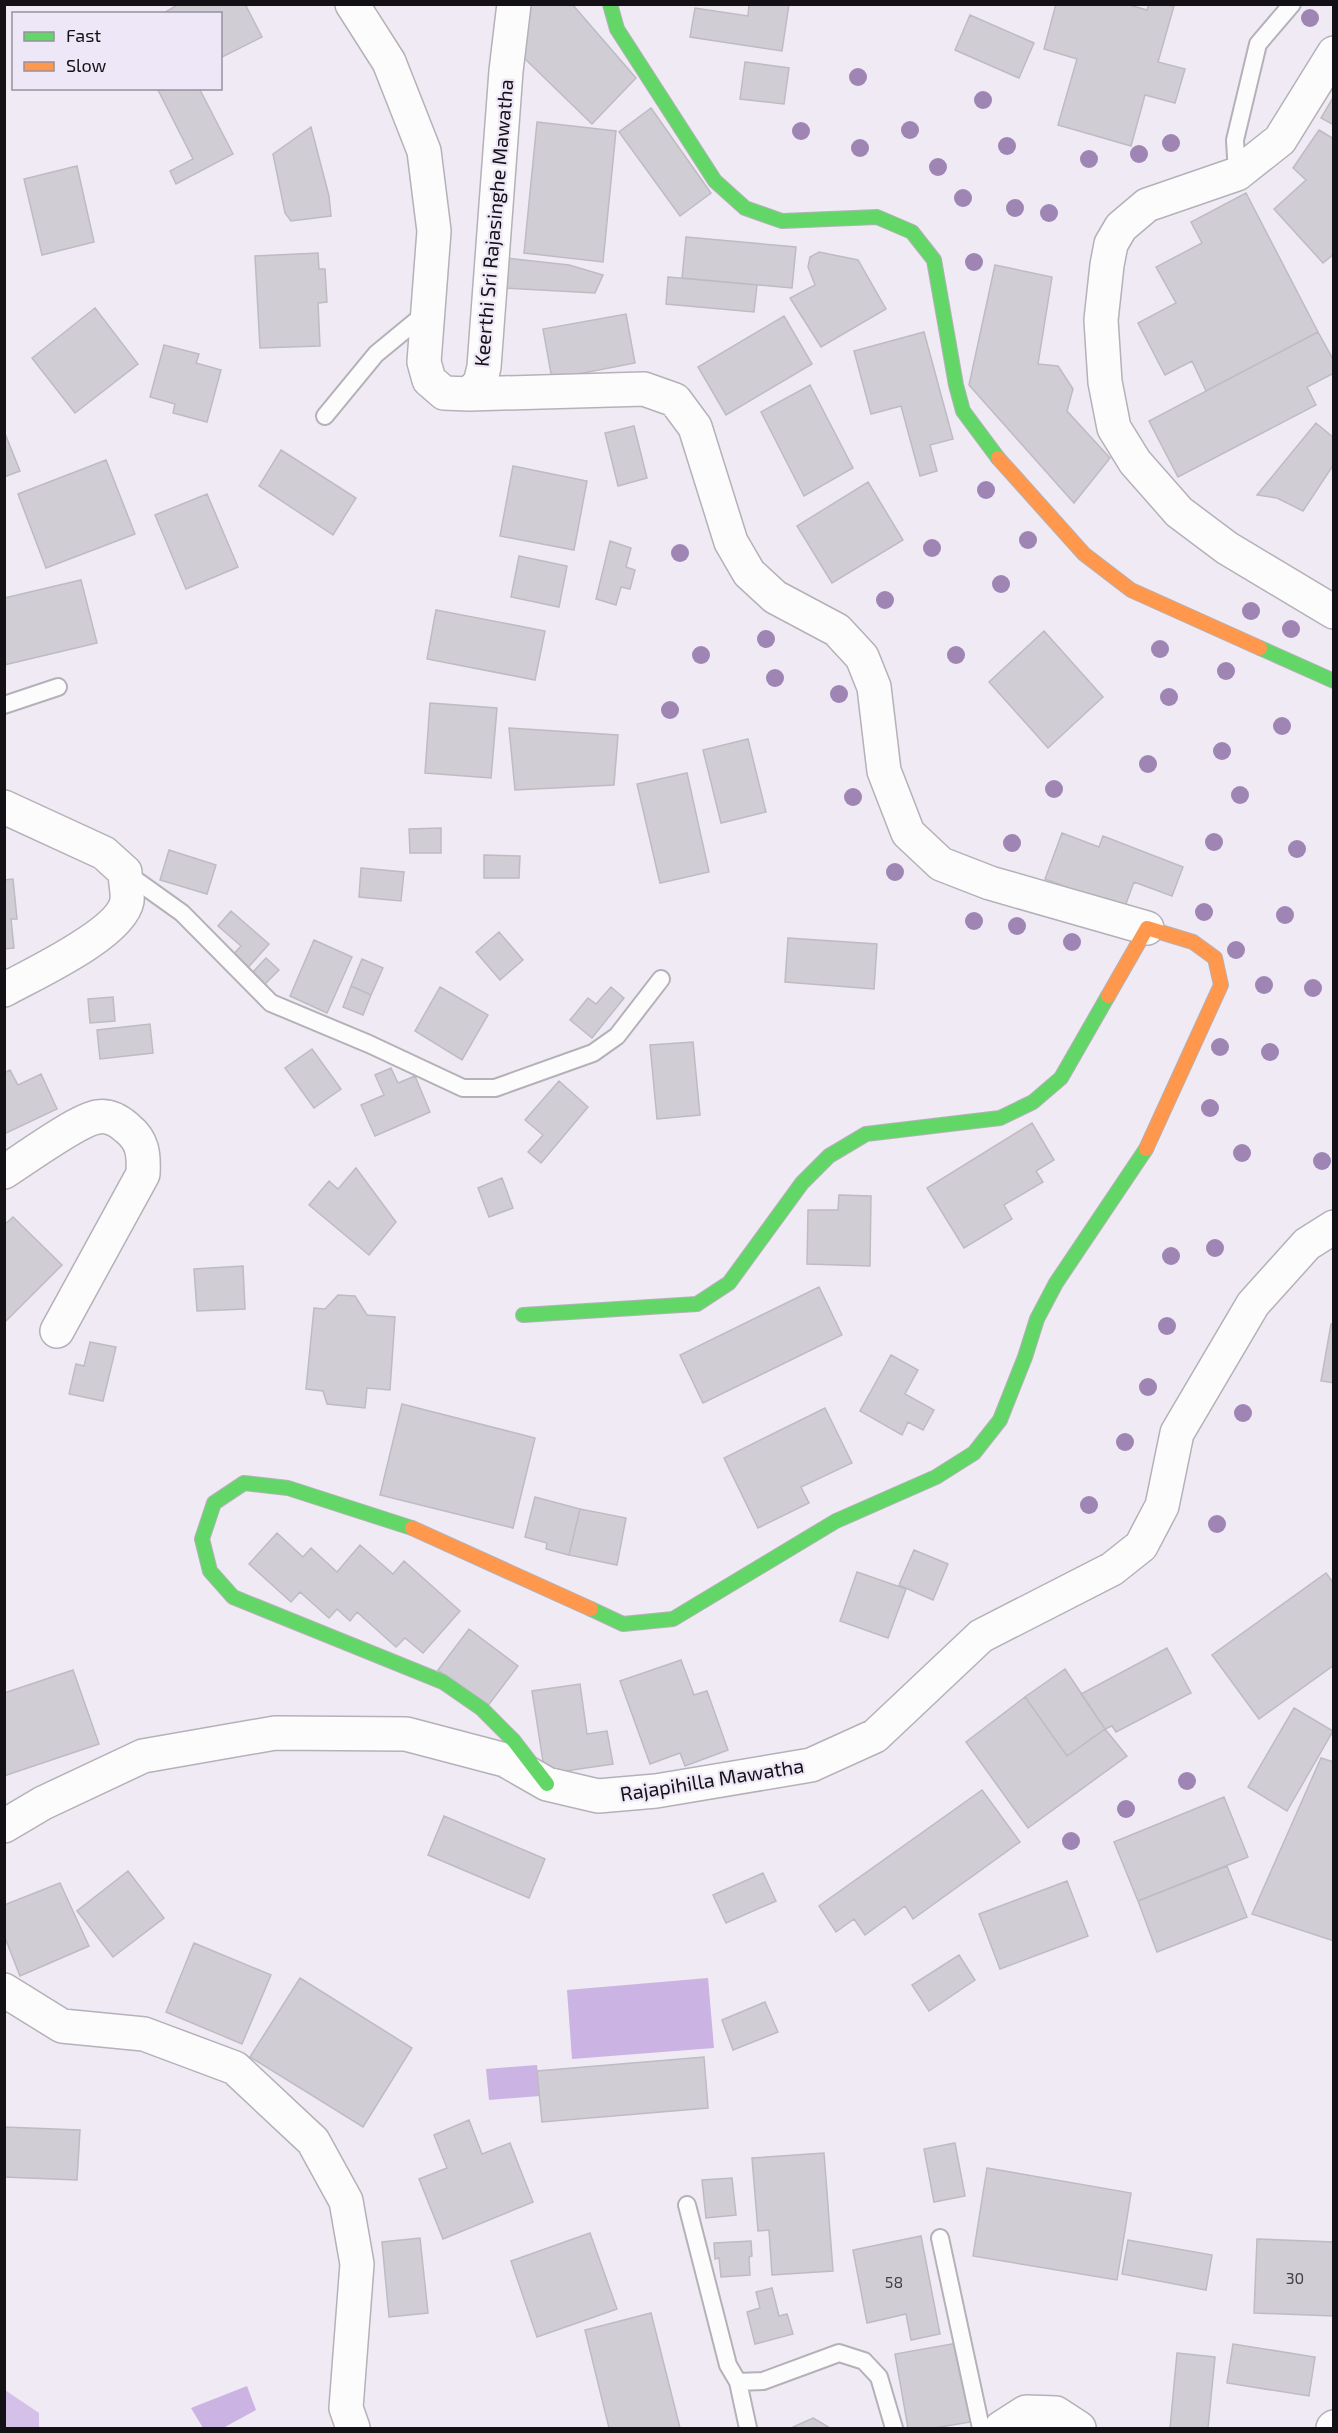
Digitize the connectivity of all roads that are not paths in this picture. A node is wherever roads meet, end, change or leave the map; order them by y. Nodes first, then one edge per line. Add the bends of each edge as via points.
1 (352, 4) edge
2 (514, 4) edge
3 (610, 4) edge
4 (1292, 4) edge
5 (1334, 53) edge
6 (1237, 174) junction
7 (428, 311) junction
8 (469, 394) junction
9 (325, 416) dead end
10 (1334, 612) edge
11 (1334, 681) edge
12 (58, 687) dead end
13 (4, 705) edge
14 (4, 807) edge
15 (125, 873) junction
16 (1147, 928) junction
17 (660, 979) dead end
18 (4, 990) edge
19 (4, 1172) edge
20 (1334, 1227) edge
21 (523, 1315) dead end
22 (57, 1331) dead end
23 (547, 1784) junction
24 (4, 1826) edge
25 (4, 1990) edge
26 (687, 2205) dead end
27 (940, 2238) dead end
28 (738, 2382) junction
29 (353, 2428) edge
30 (748, 2428) edge
31 (894, 2428) edge
32 (981, 2428) edge
33 (1001, 2428) edge
34 (1079, 2428) edge

1 - 7 street, Keerthi Sri Rajasinghe Mawatha via 389,62 424,152 434,231
2 - 8 street, Keerthi Sri Rajasinghe Mawatha via 484,367 480,383
3 - 11 street via 616,28 715,181 745,208 783,221 877,217 912,232 934,260 963,411 986,444 1084,554 1131,590
4 - 6 lane via 1258,44 1235,140
5 - 6 street via 1280,140
6 - 10 street via 1147,205 1121,227 1111,244 1101,320 1105,382 1114,428 1135,462 1179,512 1227,548
7 - 8 street, Keerthi Sri Rajasinghe Mawatha via 424,362 429,380 444,393
7 - 9 lane via 375,354
8 - 16 street via 644,389 675,400 694,427 731,542 749,573 775,597 837,630 862,657 874,687 884,771 908,833 941,864 990,883
12 - 13 lane
14 - 15 street via 104,853
15 - 17 lane via 182,913 271,1004 463,1088 495,1088 593,1053 617,1036
15 - 18 street via 127,902 115,922 91,942
16 - 21 street via 1061,1078 1033,1102 1000,1118 866,1134 829,1156 802,1183 729,1283 697,1304
16 - 23 street via 1193,942 1215,958 1221,985 1148,1147 1056,1283 1037,1319 1000,1420 974,1453 936,1477 836,1521 673,1619 623,1624 421,1532 288,1488 244,1483 214,1503 202,1539 210,1571 233,1597 443,1682 482,1709 514,1741
19 - 22 street via 98,1116 117,1119 137,1136 144,1153 143,1174
20 - 23 street, Rajapihilla Mawatha via 1307,1244 1253,1304 1178,1433 1162,1506 1141,1546 1112,1569 981,1636 875,1736 811,1765 656,1791 598,1796
23 - 24 street, Rajapihilla Mawatha via 505,1760 406,1734 275,1733 143,1756 43,1803
25 - 29 street via 62,2026 144,2034 235,2068 313,2141 346,2201 357,2264 346,2408
26 - 28 lane via 728,2365
27 - 32 lane
28 - 30 lane
28 - 31 lane via 763,2381 839,2353 864,2361 879,2377
33 - 34 street via 1026,2412 1056,2414

